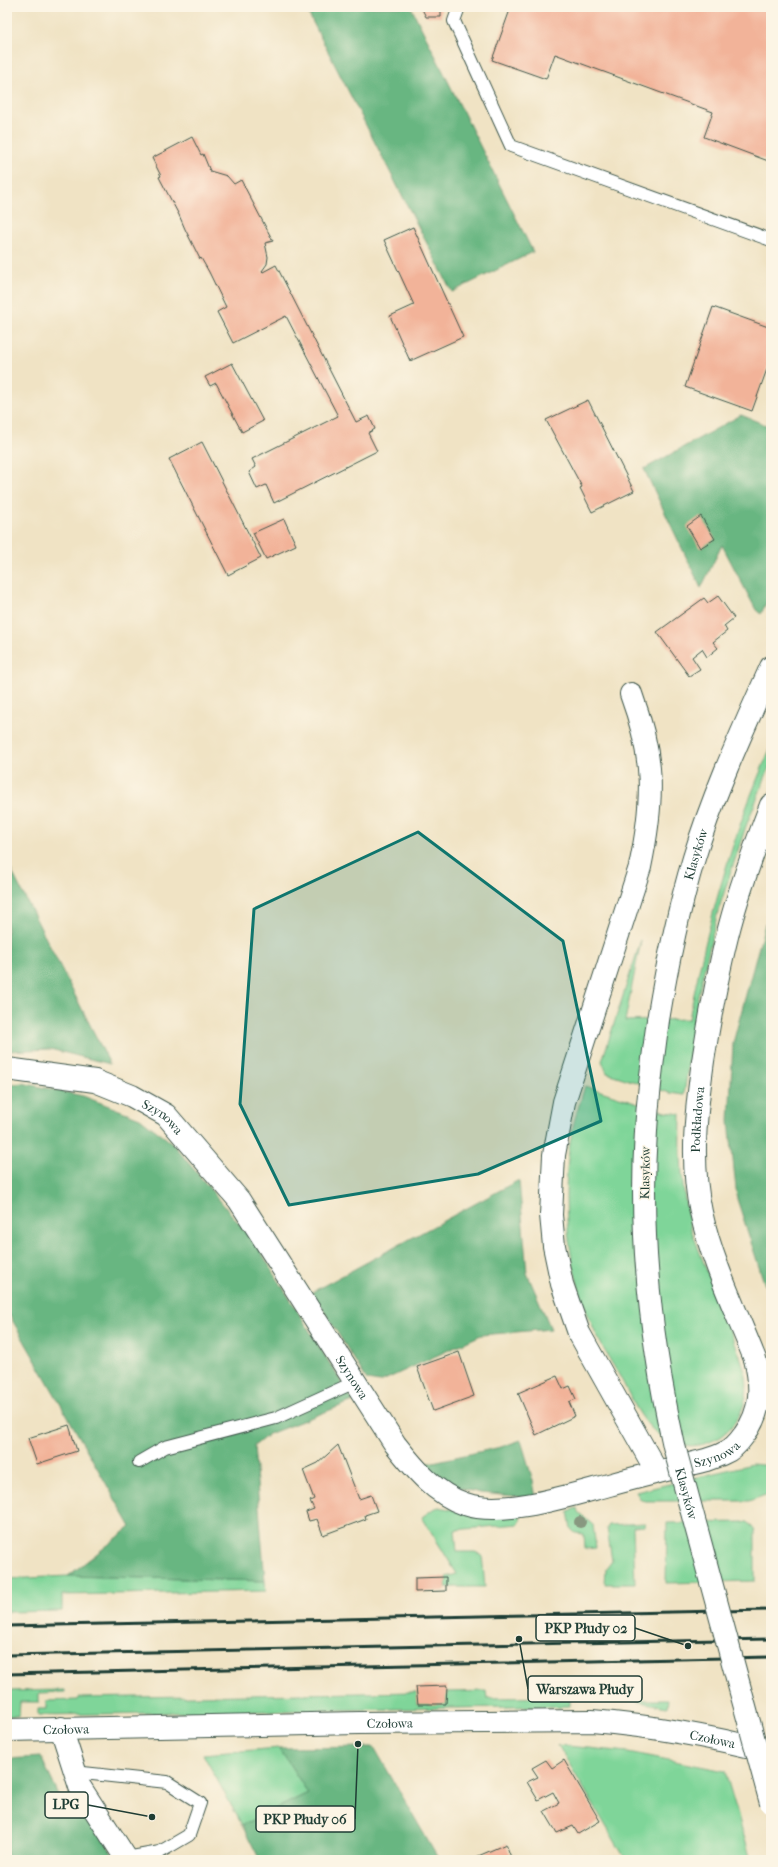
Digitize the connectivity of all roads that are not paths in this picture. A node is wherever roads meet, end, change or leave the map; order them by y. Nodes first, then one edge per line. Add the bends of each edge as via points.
1 (459, 7) edge
2 (771, 240) edge
3 (771, 667) edge
4 (631, 694) dead end
5 (771, 805) edge
6 (7, 1068) edge
7 (355, 1382) junction
8 (764, 1420) edge
9 (139, 1462) dead end
10 (657, 1472) junction
11 (61, 1728) junction
12 (7, 1730) edge
13 (771, 1752) edge
14 (74, 1772) junction
15 (771, 1803) edge
16 (127, 1859) edge

1 - 2 lane via 454,21 511,146
3 - 15 street, Klasyków, bridge via 712,805 678,915 649,1083 644,1183 645,1234 654,1336 663,1395 674,1446
4 - 10 street via 648,751 651,792 648,827 640,867 563,1109 554,1155 551,1215 562,1284 579,1333
5 - 8 street, Podkładowa via 742,887 720,967 703,1064 695,1136 698,1191 709,1245 755,1359 760,1377
6 - 7 street, Szynowa via 95,1081 132,1096 166,1115 238,1200
7 - 9 lane via 276,1418 165,1447
7 - 10 street, Szynowa via 409,1462 437,1489 466,1504 482,1507 505,1506 551,1500
8 - 10 street, Szynowa via 725,1453
11 - 12 street, Czołowa
11 - 13 street, Czołowa via 592,1721 743,1744
11 - 14 street
14 - 16 street via 80,1787
14 - 16 lane via 168,1782 200,1803 189,1834 160,1852

